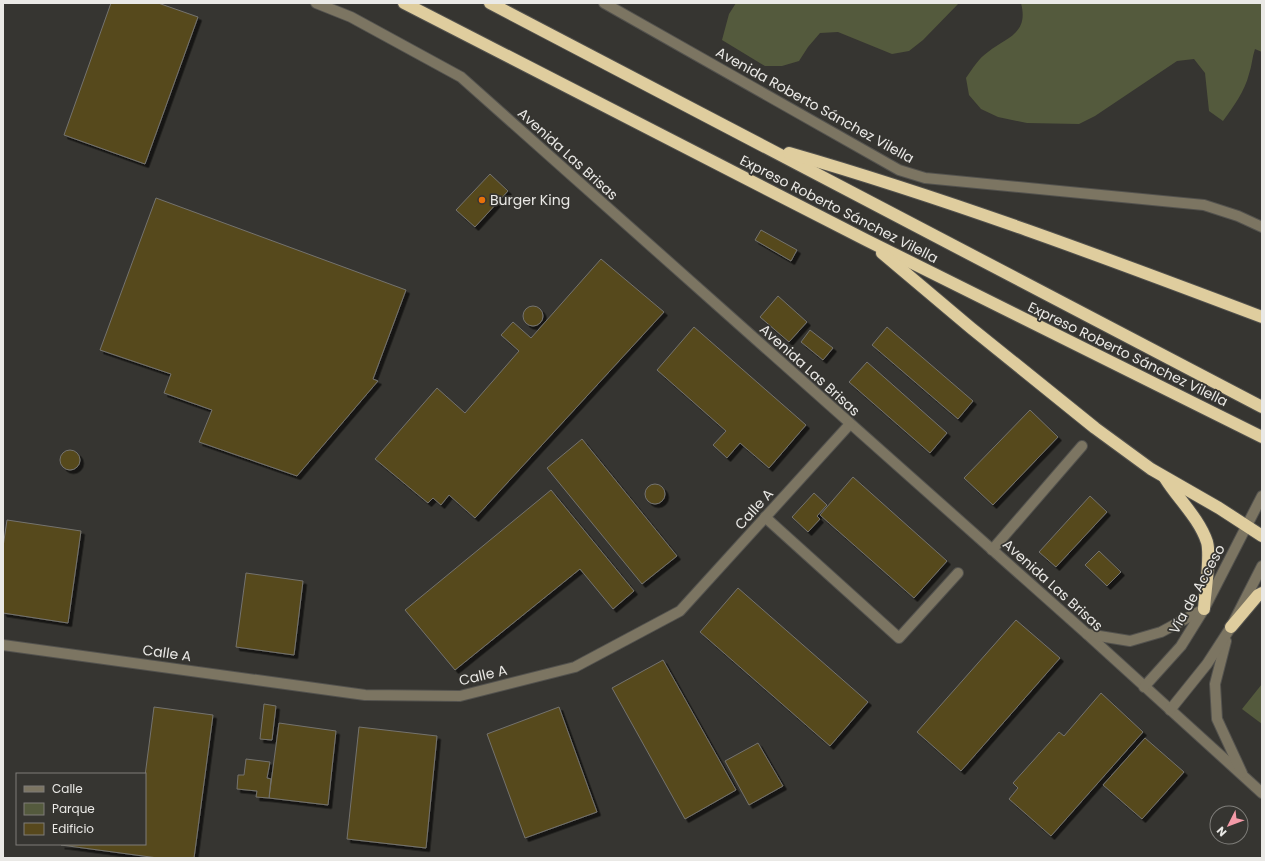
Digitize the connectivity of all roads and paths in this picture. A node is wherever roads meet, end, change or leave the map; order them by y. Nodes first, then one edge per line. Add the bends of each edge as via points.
1 (316, 3) edge
2 (404, 3) edge
3 (490, 3) edge
4 (604, 3) edge
5 (765, 146) junction
6 (1262, 227) edge
7 (866, 240) junction
8 (1262, 317) edge
9 (1262, 407) edge
10 (850, 424) junction
11 (1262, 437) edge
12 (1082, 446) dead end
13 (1164, 477) junction
14 (1262, 496) edge
15 (765, 517) junction
16 (1247, 526) junction
17 (1262, 536) edge
18 (992, 550) junction
19 (1262, 566) edge
20 (958, 573) dead end
21 (1262, 593) edge
22 (1204, 609) junction
23 (1231, 626) junction
24 (1087, 634) junction
25 (3, 645) edge
26 (1144, 687) junction
27 (1170, 710) junction
28 (1244, 776) junction
29 (1262, 793) edge

1 - 10 street, Avenida Las Brisas via 351,17 461,77
2 - 7 highway, Expreso Roberto Sánchez Vilella
3 - 5 highway, Expreso Roberto Sánchez Vilella
4 - 6 street, Avenida Roberto Sánchez Vilella via 899,170 925,178 1204,205
5 - 8 highway via 859,173 1062,243
5 - 9 highway, Expreso Roberto Sánchez Vilella
7 - 11 highway, Expreso Roberto Sánchez Vilella
7 - 13 highway via 1095,428
10 - 15 street, Calle A
10 - 18 street, Avenida Las Brisas
12 - 18 street
13 - 16 highway
13 - 22 highway via 1190,512 1207,542
14 - 16 street, Vía de Acceso
15 - 20 street via 899,638
15 - 25 street, Calle A via 680,611 575,667 460,696 365,695
16 - 17 highway
16 - 22 street, Vía de Acceso
18 - 24 street, Avenida Las Brisas
19 - 23 street
21 - 23 highway
22 - 24 street via 1162,632 1130,641
22 - 26 street, Vía de Acceso via 1181,646
23 - 27 street via 1207,664
23 - 28 street via 1215,684 1217,719
24 - 26 street, Avenida Las Brisas
26 - 27 street, Avenida Las Brisas
27 - 28 street, Avenida Las Brisas
28 - 29 street, Avenida Las Brisas

